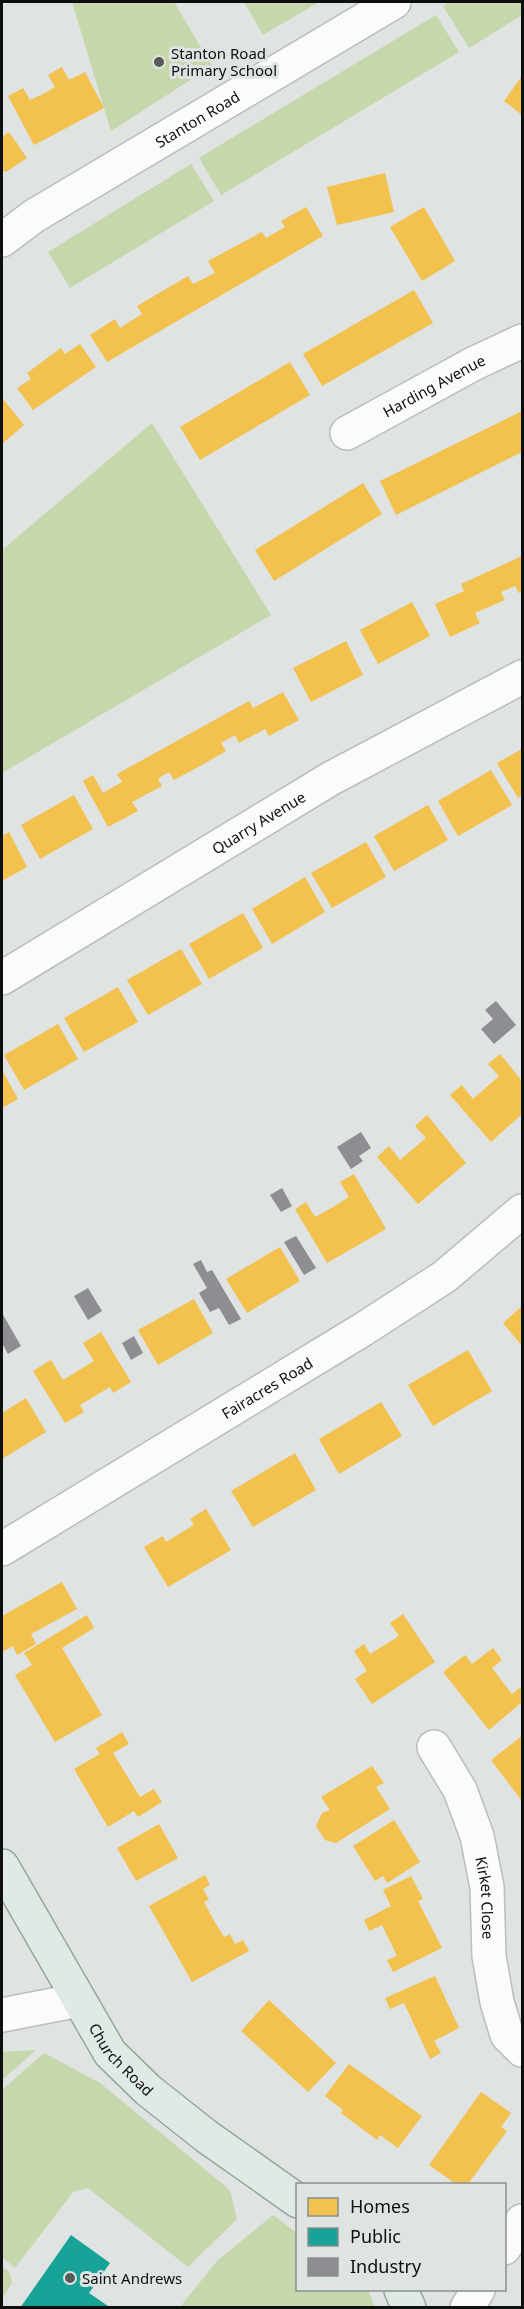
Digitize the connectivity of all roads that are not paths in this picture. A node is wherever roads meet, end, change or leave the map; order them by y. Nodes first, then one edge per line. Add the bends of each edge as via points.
1 (394, 2) edge
2 (2, 240) edge
3 (522, 341) edge
4 (346, 433) dead end
5 (522, 677) edge
6 (2, 978) edge
7 (522, 1211) edge
8 (2, 1549) edge
9 (434, 1747) dead end
10 (2, 1866) edge
11 (79, 2000) junction
12 (2, 2015) edge
13 (522, 2050) edge
14 (296, 2200) edge
15 (522, 2222) edge
16 (506, 2245) edge
17 (402, 2291) edge
18 (477, 2291) edge
19 (409, 2307) edge
20 (467, 2307) edge

1 - 2 street, Stanton Road via 34,216
3 - 4 street, Harding Avenue
5 - 6 street, Quarry Avenue via 330,779
7 - 8 street, Fairacres Road via 444,1276
9 - 13 street, Kirket Close via 460,1790 477,1836 487,1887 489,1956 497,2002 507,2035
10 - 11 main road, Church Road
11 - 12 street
11 - 14 main road, Church Road via 110,2053 148,2090
15 - 16 street
17 - 19 main road
18 - 20 street

